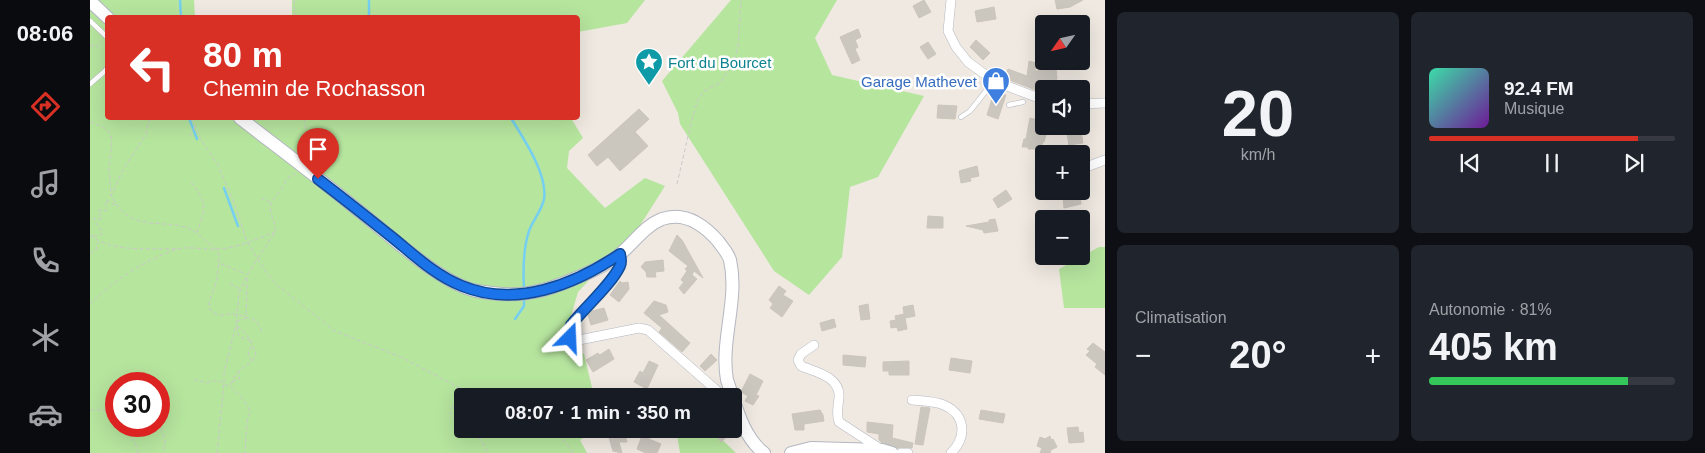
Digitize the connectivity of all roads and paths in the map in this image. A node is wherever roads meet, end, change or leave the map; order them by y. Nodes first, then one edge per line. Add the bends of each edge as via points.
1 (294, 0) edge
2 (741, 0) edge
3 (951, 0) edge
4 (90, 1) edge
5 (105, 15) edge
6 (295, 15) edge
7 (90, 21) edge
8 (105, 36) edge
9 (105, 40) edge
10 (90, 45) edge
11 (105, 71) edge
12 (994, 81) junction
13 (90, 84) edge
14 (1035, 97) edge
15 (1023, 102) dead end
16 (1105, 103) edge
17 (1090, 104) edge
18 (1009, 105) dead end
19 (961, 117) dead end
20 (150, 120) edge
21 (193, 120) edge
22 (243, 120) edge
23 (304, 120) edge
24 (90, 122) edge
25 (196, 126) junction
26 (190, 136) dead end
27 (1105, 160) edge
28 (1090, 166) edge
29 (304, 168) junction
30 (191, 182) dead end
31 (677, 184) dead end
32 (111, 196) junction
33 (261, 198) dead end
34 (271, 202) junction
35 (117, 206) junction
36 (275, 232) junction
37 (196, 233) junction
38 (91, 236) edge
39 (98, 241) junction
40 (246, 242) junction
41 (179, 249) junction
42 (217, 250) junction
43 (90, 254) edge
44 (620, 254) junction
45 (257, 258) junction
46 (220, 263) junction
47 (247, 275) junction
48 (230, 284) dead end
49 (241, 289) junction
50 (90, 304) edge
51 (237, 313) junction
52 (246, 318) junction
53 (236, 322) junction
54 (236, 326) junction
55 (262, 332) dead end
56 (251, 341) junction
57 (254, 345) junction
58 (814, 345) dead end
59 (252, 361) junction
60 (238, 370) junction
61 (194, 378) dead end
62 (232, 382) junction
63 (224, 384) junction
64 (231, 386) junction
65 (461, 388) edge
66 (714, 388) edge
67 (729, 388) edge
68 (912, 400) dead end
69 (454, 404) edge
70 (90, 410) edge
71 (105, 410) edge
72 (454, 419) edge
73 (742, 422) edge
74 (131, 437) edge
75 (164, 437) edge
76 (479, 438) edge
77 (562, 438) edge
78 (887, 451) edge
79 (138, 453) edge
80 (163, 453) edge
81 (217, 453) edge
82 (245, 453) edge
83 (488, 453) edge
84 (573, 453) edge
85 (764, 453) edge
86 (791, 453) edge
87 (901, 453) edge
88 (908, 453) edge
89 (950, 453) edge

1 - 6 path
2 - 31 path via 738,46 733,64 720,83 704,91 698,100
3 - 12 street via 948,31 956,47 968,62
4 - 5 street
7 - 8 lane
9 - 10 path via 97,47
11 - 13 lane
12 - 14 street
12 - 19 lane via 970,111
15 - 18 lane
16 - 17 street
20 - 32 path via 146,134
21 - 25 path
22 - 29 street
23 - 29 path via 308,144
24 - 32 path via 103,127 112,140
25 - 26 path
25 - 40 path via 218,165
27 - 28 street
29 - 34 path via 304,172 282,184 282,189
29 - 44 street via 446,278 474,291 539,292 586,274
30 - 37 path via 203,196 204,214
32 - 35 path
33 - 34 path
34 - 36 path
35 - 37 path via 129,217 187,227
35 - 38 path via 106,200 106,211 98,210 102,218 94,218 103,233
36 - 40 path
36 - 45 path
37 - 42 path
38 - 39 path
39 - 41 path via 122,247
39 - 43 path via 96,250
40 - 42 path
40 - 45 path
41 - 42 path
41 - 50 path via 128,273
42 - 46 path
44 - 66 street via 620,266 571,325 570,338 579,340 639,328 648,330
44 - 67 street via 652,224 673,217 700,224 724,249 729,258 733,290 725,372
45 - 47 path
45 - 65 path via 277,285 335,331 401,357
46 - 47 path
46 - 51 path via 209,306 222,315
47 - 49 path
47 - 52 path
48 - 49 path
49 - 51 path
51 - 52 path
51 - 53 path
52 - 53 path
52 - 55 path via 257,321
53 - 54 path
54 - 56 path
54 - 56 path via 240,337
54 - 63 path
56 - 57 path
57 - 59 path via 256,356
57 - 59 path via 248,354
58 - 78 street via 798,357 799,364 829,378 836,385 839,422
59 - 60 path
60 - 62 path
60 - 62 path via 239,379
61 - 63 path via 205,383 214,380
62 - 64 path
63 - 64 path
63 - 81 path
64 - 82 path via 250,411
68 - 89 street via 945,406 960,419 960,440
69 - 72 path via 450,413
70 - 71 path
73 - 85 street via 753,442
74 - 79 path
75 - 80 path
76 - 83 path
77 - 84 path
78 - 86 street via 811,448
87 - 88 street

